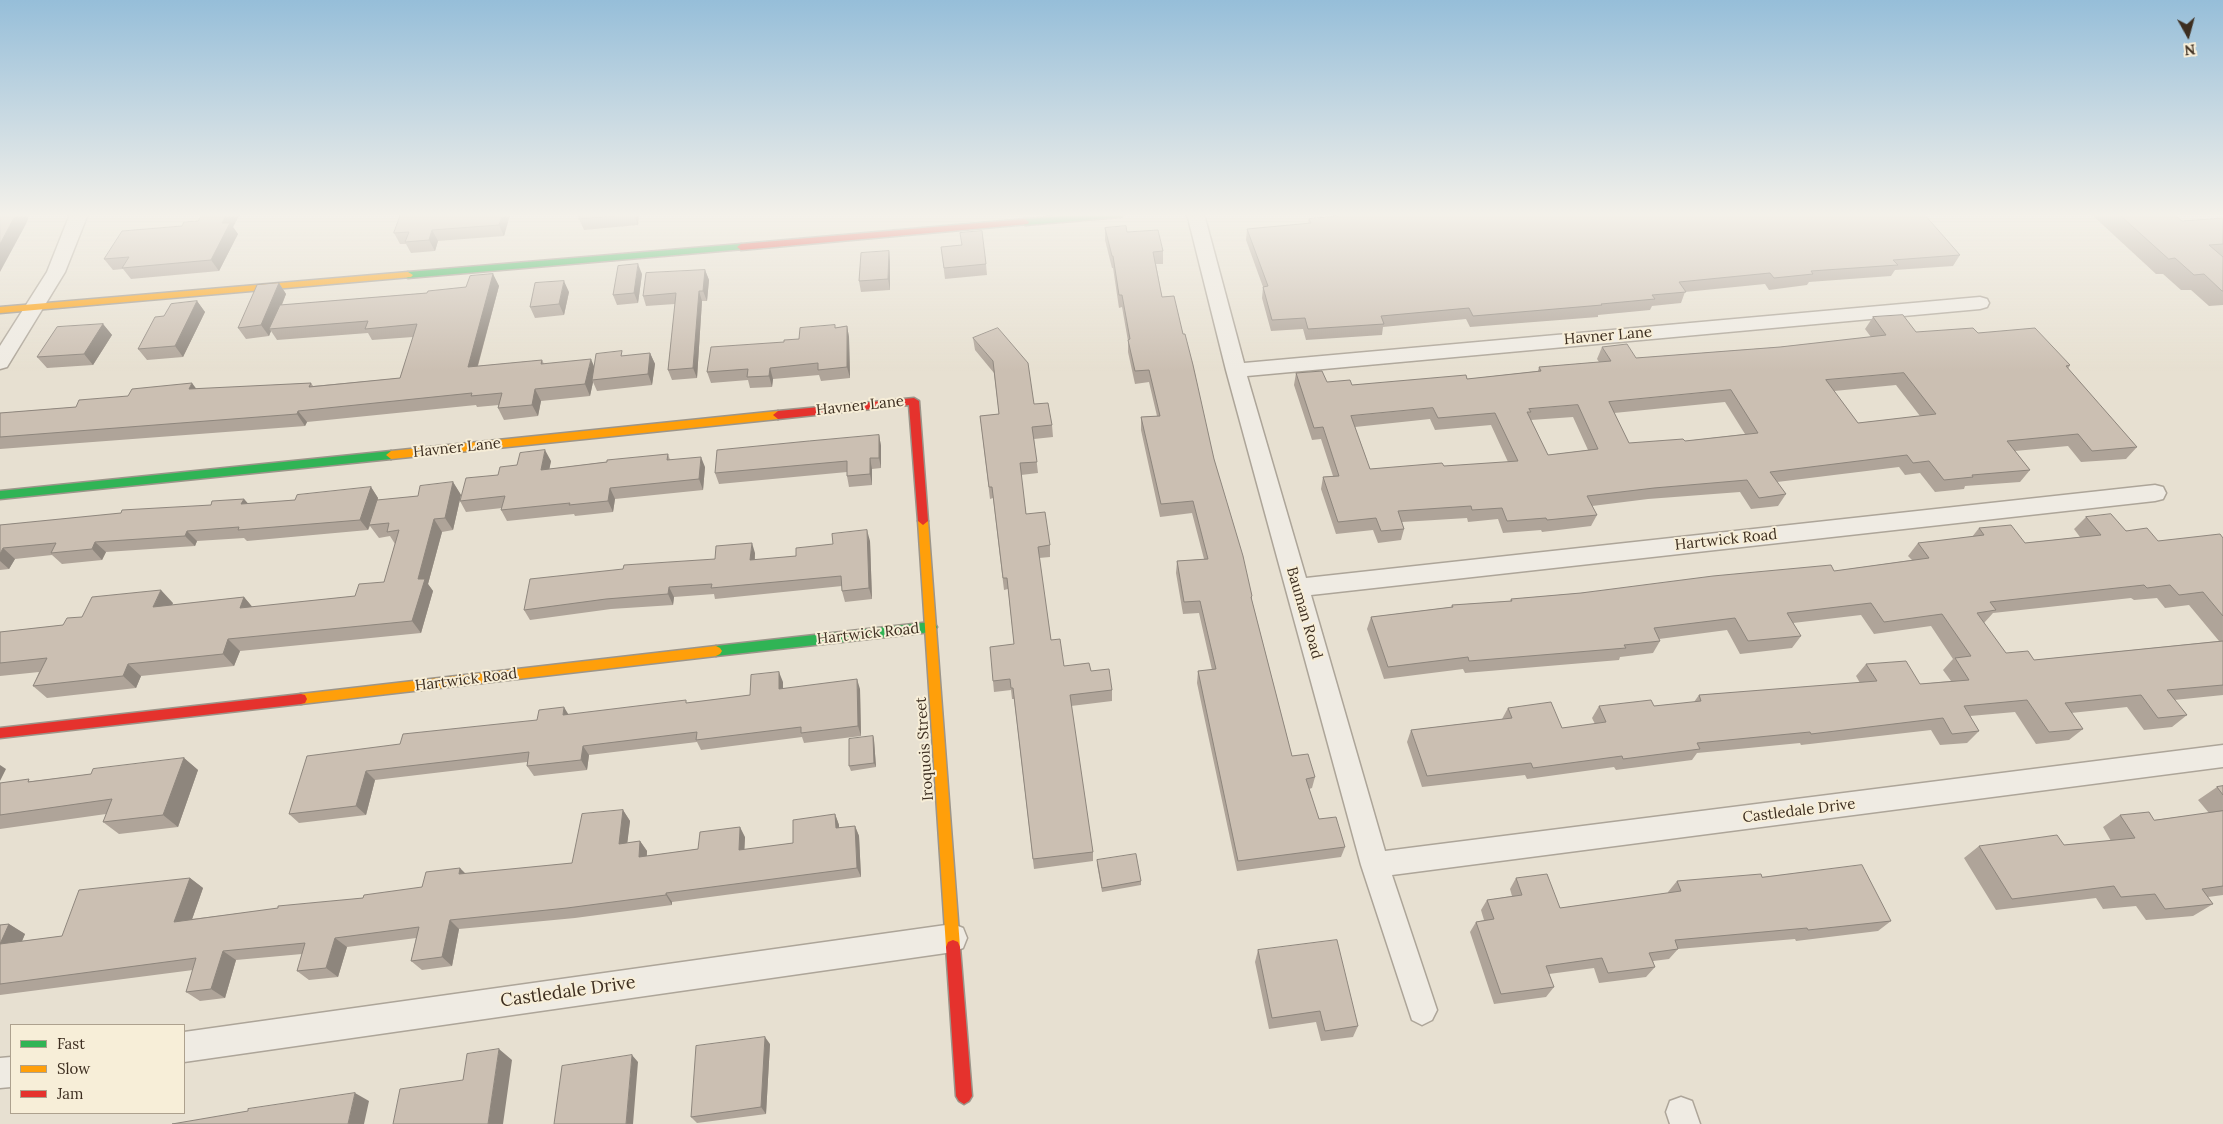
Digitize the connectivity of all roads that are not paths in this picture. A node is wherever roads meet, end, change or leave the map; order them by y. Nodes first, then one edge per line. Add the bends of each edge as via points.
1 (58, 266) edge
2 (508, 266) edge
3 (1209, 266) edge
4 (1980, 303) dead end
5 (34, 307) junction
6 (0, 310) edge
7 (0, 362) edge
8 (1236, 370) junction
9 (914, 401) joint
10 (2155, 493) dead end
11 (0, 495) edge
12 (1298, 588) junction
13 (932, 627) junction
14 (0, 733) edge
15 (2223, 756) edge
16 (1375, 865) junction
17 (953, 938) junction
18 (1422, 1010) dead end
19 (185, 1047) edge
20 (964, 1096) dead end

1 - 5 street
2 - 5 street
3 - 8 street, Bauman Road
4 - 8 street, Havner Lane
5 - 6 street
5 - 7 street
8 - 12 street, Bauman Road
9 - 11 street, Havner Lane
9 - 13 street, Iroquois Street
10 - 12 street, Hartwick Road
12 - 16 street, Bauman Road
13 - 14 street, Hartwick Road
13 - 17 street, Iroquois Street
15 - 16 street, Castledale Drive
16 - 18 street, Bauman Road
17 - 19 street, Castledale Drive
17 - 20 street, Iroquois Street

